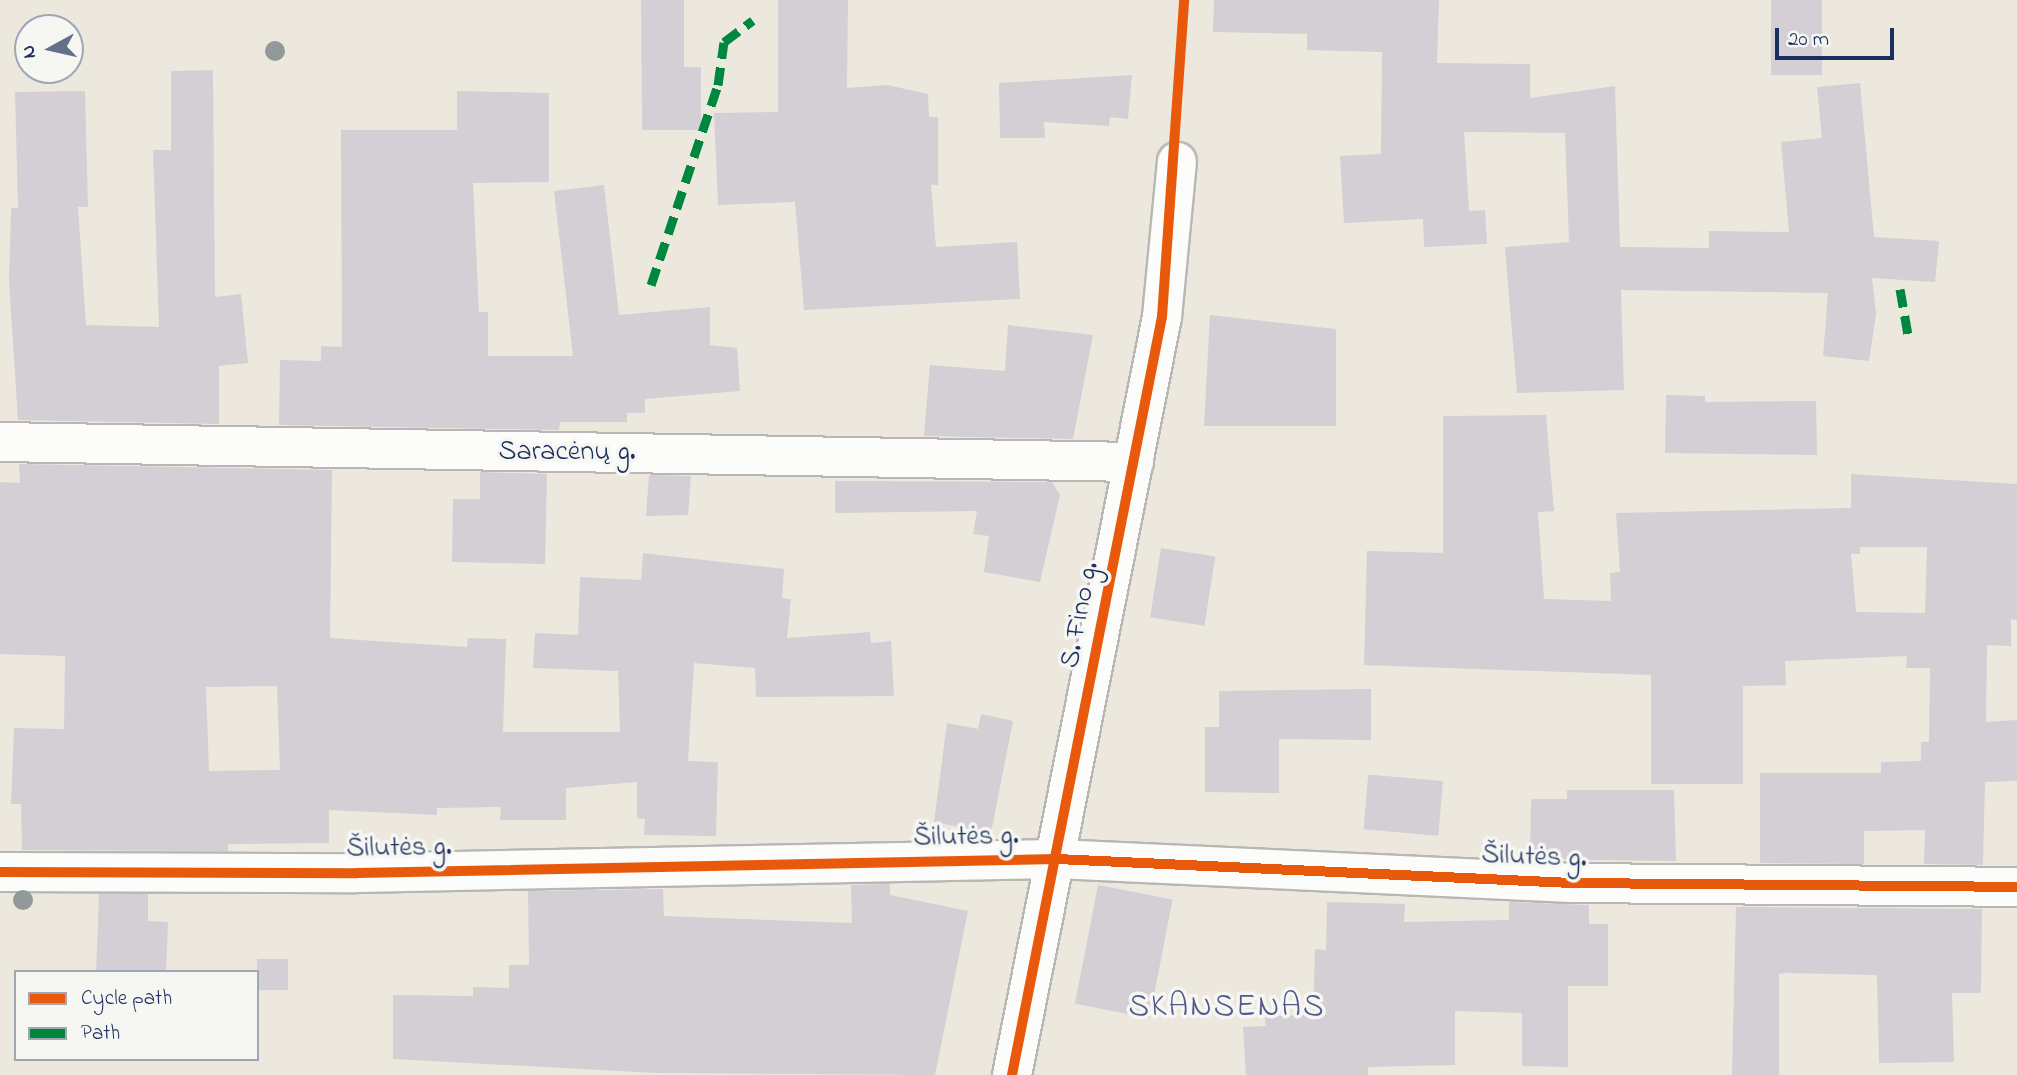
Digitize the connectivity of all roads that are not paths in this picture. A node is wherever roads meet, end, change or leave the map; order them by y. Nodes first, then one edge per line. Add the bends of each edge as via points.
1 (1177, 162) dead end
2 (0, 442) edge
3 (1134, 462) junction
4 (1056, 859) junction
5 (0, 872) edge
6 (2017, 887) edge
7 (1012, 1075) edge

1 - 3 street, S. Fino g. via 1162,317
2 - 3 street, Saracėnų g.
3 - 4 street, S. Fino g.
4 - 5 street, Šilutės g.
4 - 6 street, Šilutės g. via 1573,883
4 - 7 street, S. Fino g.

